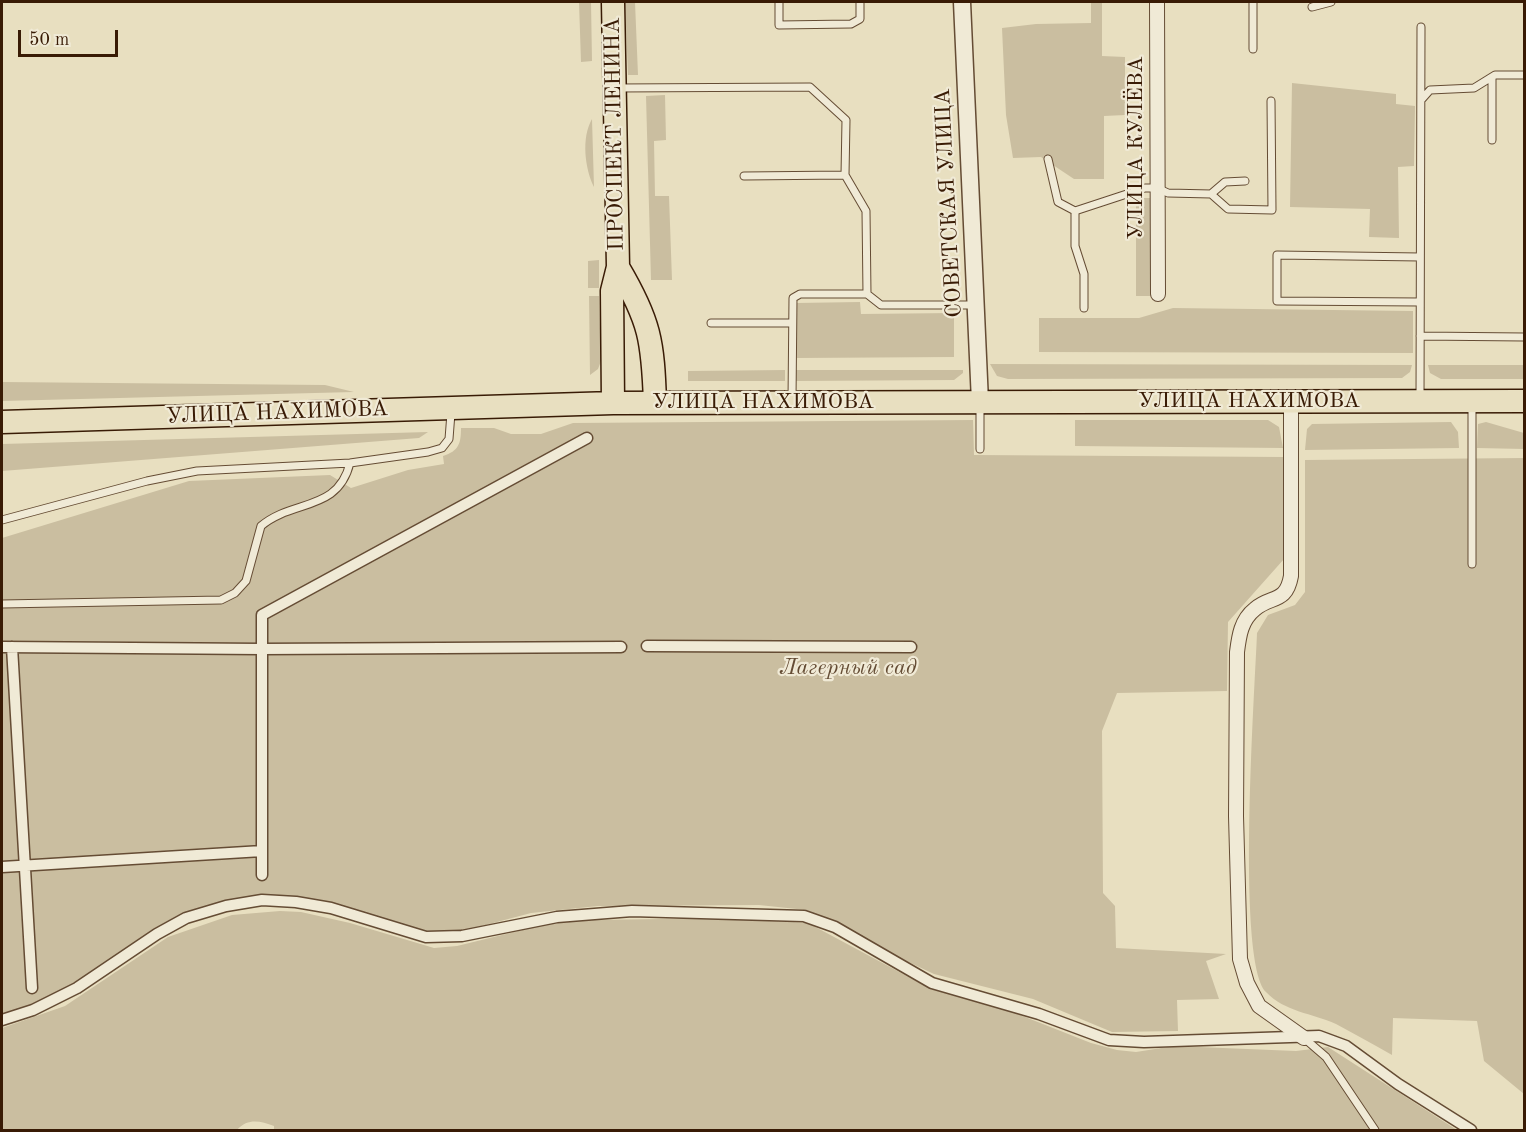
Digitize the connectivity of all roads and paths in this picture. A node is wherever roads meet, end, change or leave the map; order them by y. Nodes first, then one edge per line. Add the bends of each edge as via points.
1 (613, 2) edge
2 (779, 2) edge
3 (860, 2) edge
4 (962, 2) edge
5 (1157, 2) edge
6 (1253, 2) edge
7 (1331, 2) edge
8 (1312, 7) dead end
9 (1421, 27) dead end
10 (1253, 49) dead end
11 (1524, 75) edge
12 (1492, 78) junction
13 (614, 88) junction
14 (1271, 101) dead end
15 (1420, 104) junction
16 (1492, 140) dead end
17 (1048, 159) dead end
18 (845, 175) junction
19 (744, 176) dead end
20 (1245, 181) dead end
21 (1157, 188) junction
22 (1211, 194) junction
23 (1075, 211) junction
24 (1420, 257) junction
25 (618, 267) junction
26 (867, 294) junction
27 (1158, 294) dead end
28 (1420, 302) junction
29 (977, 305) junction
30 (1084, 308) dead end
31 (711, 323) dead end
32 (791, 323) junction
33 (650, 335) junction
34 (1420, 336) junction
35 (1524, 337) edge
36 (613, 339) junction
37 (1291, 400) junction
38 (1420, 400) junction
39 (1472, 400) junction
40 (1524, 400) edge
41 (792, 402) junction
42 (980, 402) junction
43 (613, 403) junction
44 (655, 403) junction
45 (451, 408) junction
46 (2, 422) edge
47 (587, 438) dead end
48 (980, 449) dead end
49 (350, 464) junction
50 (2, 520) edge
51 (1472, 564) dead end
52 (2, 604) edge
53 (647, 646) dead end
54 (7, 647) edge
55 (621, 647) dead end
56 (911, 647) dead end
57 (262, 650) junction
58 (262, 851) junction
59 (25, 865) junction
60 (2, 867) edge
61 (262, 875) dead end
62 (32, 988) dead end
63 (2, 1020) edge
64 (1304, 1038) junction
65 (1375, 1131) edge
66 (1471, 1131) edge

1 - 13 main road, ПРОСПЕКТ ЛЕНИНА
2 - 3 lane via 780,25 851,24 860,19
4 - 29 street, СОВЕТСКАЯ УЛИЦА
5 - 21 street, УЛИЦА КУЛЁВА
6 - 10 lane
7 - 8 lane
9 - 15 lane
11 - 12 lane
12 - 15 lane via 1474,88 1430,90
12 - 16 lane
13 - 18 lane via 810,87 846,120
13 - 25 main road, ПРОСПЕКТ ЛЕНИНА
14 - 22 lane via 1272,210 1228,209
15 - 24 lane
17 - 23 lane via 1058,202
18 - 19 lane
18 - 26 lane via 866,211
20 - 22 lane via 1225,182
21 - 22 lane via 1168,194
21 - 23 lane via 1134,191
21 - 27 street, УЛИЦА КУЛЁВА
23 - 30 lane via 1075,246 1083,274
24 - 28 lane
24 - 28 lane via 1277,255 1277,301
25 - 33 main road, ПРОСПЕКТ ЛЕНИНА via 639,302
25 - 36 main road, ПРОСПЕКТ ЛЕНИНА via 612,291
26 - 29 lane via 881,305
26 - 32 lane via 797,295 791,303
28 - 34 lane
29 - 42 street, СОВЕТСКАЯ УЛИЦА
31 - 32 lane
32 - 41 lane
33 - 36 main road via 642,345 630,349
33 - 44 main road, ПРОСПЕКТ ЛЕНИНА
34 - 35 lane
34 - 38 lane
36 - 43 main road, ПРОСПЕКТ ЛЕНИНА
37 - 38 main road, УЛИЦА НАХИМОВА
37 - 42 main road, УЛИЦА НАХИМОВА
37 - 64 street via 1292,576 1289,588 1278,599 1256,607 1246,618 1237,652 1238,940 1247,983 1259,1006
38 - 39 main road, УЛИЦА НАХИМОВА
39 - 40 main road, УЛИЦА НАХИМОВА
39 - 51 lane
41 - 42 main road, УЛИЦА НАХИМОВА
41 - 44 main road, УЛИЦА НАХИМОВА
42 - 48 lane
43 - 44 main road, УЛИЦА НАХИМОВА
43 - 45 main road, УЛИЦА НАХИМОВА
45 - 46 main road, УЛИЦА НАХИМОВА
45 - 49 lane via 449,439 442,448
47 - 57 street via 262,615
49 - 50 lane via 197,471
49 - 52 lane via 336,492 261,526 246,581 230,597 177,602
53 - 56 street
54 - 57 street
54 - 59 street
55 - 57 street
57 - 58 street
58 - 59 street
58 - 61 street
59 - 60 street
59 - 62 street
63 - 64 street via 77,988 186,918 262,900 331,908 426,937 462,936 557,917 632,911 804,916 835,927 932,983 1039,1014 1109,1040
64 - 65 lane via 1326,1057
64 - 66 street via 1319,1036 1346,1046

